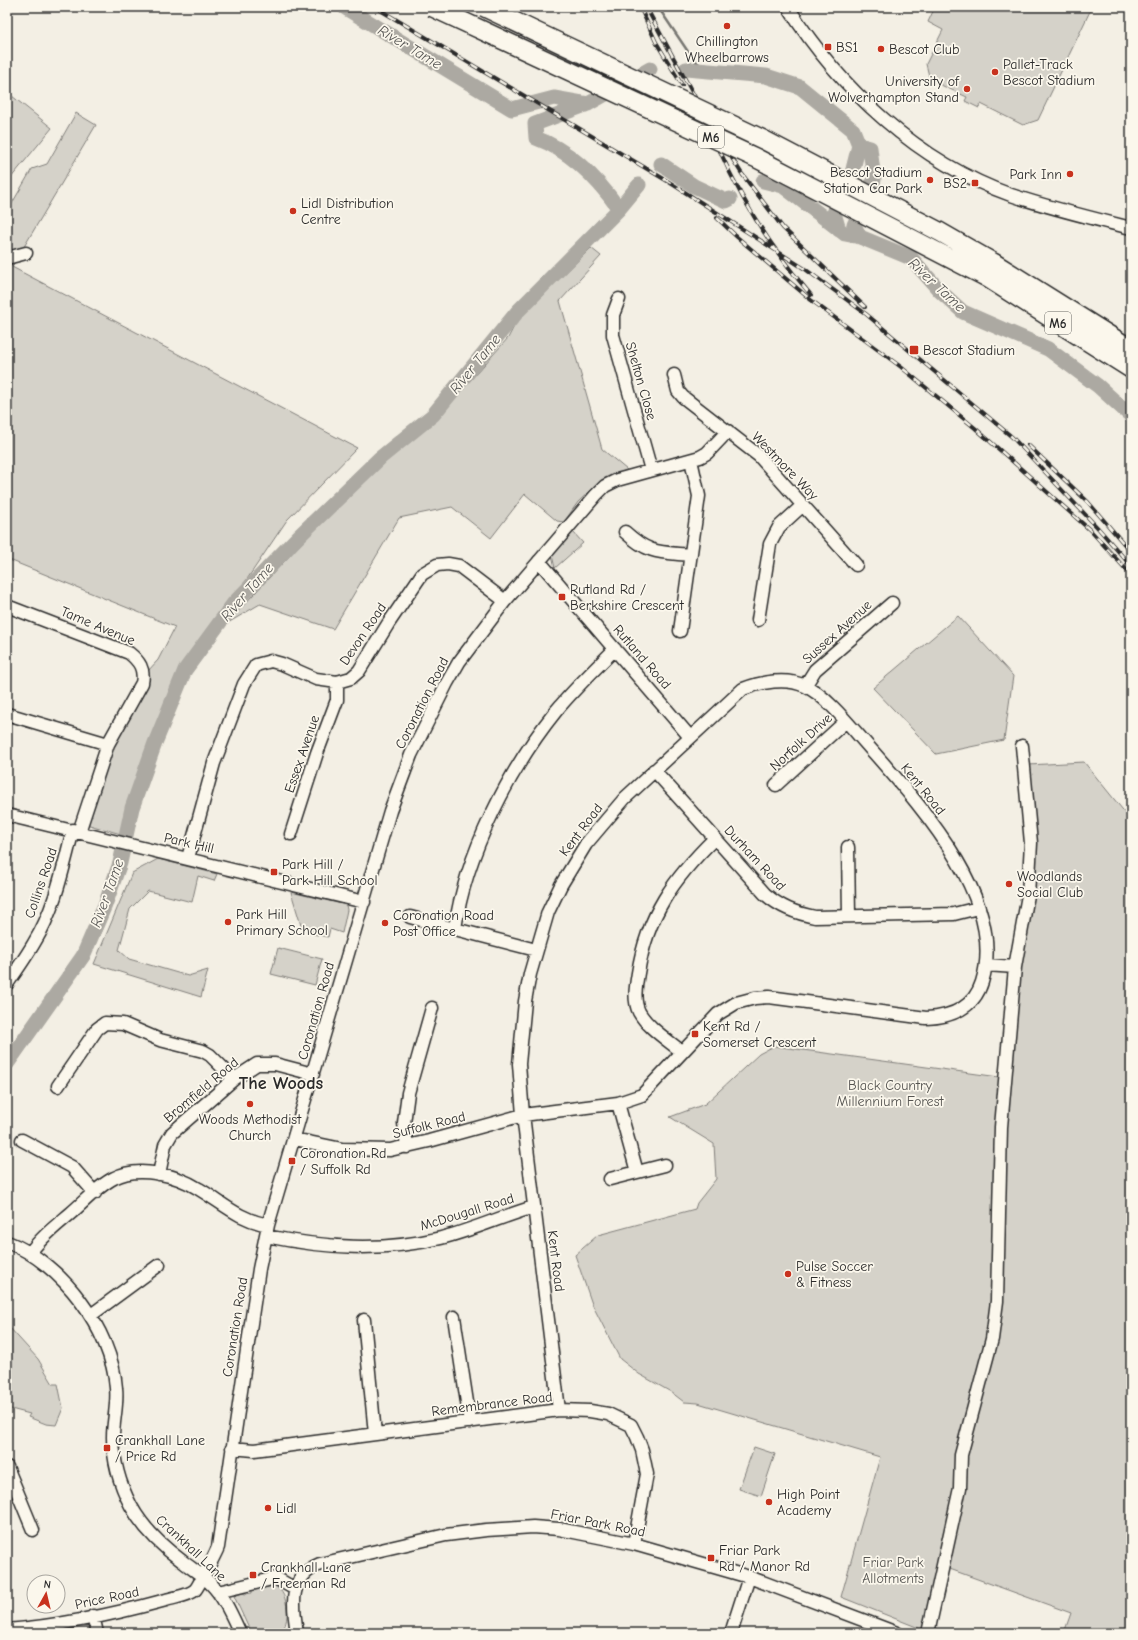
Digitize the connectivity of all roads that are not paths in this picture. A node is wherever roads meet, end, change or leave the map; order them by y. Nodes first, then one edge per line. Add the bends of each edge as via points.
1 (432, 7) edge
2 (484, 7) edge
3 (788, 7) edge
4 (1131, 228) edge
5 (26, 253) dead end
6 (7, 258) edge
7 (990, 270) junction
8 (619, 299) dead end
9 (1131, 349) edge
10 (1131, 369) edge
11 (674, 375) dead end
12 (728, 430) junction
13 (691, 460) junction
14 (651, 470) junction
15 (803, 505) junction
16 (625, 532) dead end
17 (691, 555) junction
18 (539, 561) junction
19 (856, 565) dead end
20 (504, 601) junction
21 (892, 603) dead end
22 (7, 606) edge
23 (758, 620) dead end
24 (680, 631) dead end
25 (616, 649) junction
26 (338, 682) junction
27 (805, 686) junction
28 (7, 714) edge
29 (846, 721) junction
30 (690, 737) junction
31 (108, 744) junction
32 (1022, 746) dead end
33 (654, 770) junction
34 (776, 785) dead end
35 (7, 815) edge
36 (76, 831) junction
37 (291, 834) dead end
38 (715, 838) junction
39 (848, 847) dead end
40 (188, 858) junction
41 (364, 902) junction
42 (978, 908) junction
43 (850, 916) junction
44 (410, 917) dead end
45 (455, 929) junction
46 (536, 950) junction
47 (986, 965) junction
48 (1015, 967) junction
49 (7, 984) edge
50 (432, 1008) dead end
51 (682, 1052) junction
52 (313, 1074) junction
53 (234, 1079) junction
54 (58, 1086) dead end
55 (618, 1103) junction
56 (523, 1115) junction
57 (294, 1139) junction
58 (22, 1140) dead end
59 (407, 1147) junction
60 (665, 1165) dead end
61 (637, 1172) junction
62 (159, 1174) junction
63 (610, 1179) dead end
64 (94, 1193) junction
65 (534, 1208) junction
66 (267, 1231) junction
67 (7, 1242) edge
68 (30, 1253) junction
69 (159, 1265) dead end
70 (90, 1315) junction
71 (454, 1317) dead end
72 (364, 1320) dead end
73 (560, 1410) junction
74 (470, 1422) junction
75 (375, 1434) junction
76 (232, 1448) junction
77 (7, 1468) edge
78 (33, 1530) dead end
79 (634, 1544) junction
80 (203, 1577) junction
81 (749, 1577) junction
82 (296, 1589) junction
83 (218, 1592) junction
84 (93, 1616) junction
85 (12, 1631) edge
86 (97, 1633) edge
87 (240, 1633) edge
88 (298, 1633) edge
89 (731, 1633) edge
90 (897, 1633) edge
91 (928, 1633) edge

1 - 7 highway, M6, bridge
2 - 7 highway, M6, bridge via 764,140 933,229
3 - 4 street via 826,59 864,102 945,163 976,180 1011,194
5 - 6 street
7 - 9 highway, M6
7 - 10 highway, M6
8 - 14 street, Shelton Close via 613,315 613,335
11 - 12 street, Westmore Way via 678,391 683,397
12 - 13 street, Coronation Road via 707,453
12 - 15 street, Westmore Way via 759,456
13 - 14 street, Coronation Road
13 - 17 street via 699,496
14 - 18 street, Coronation Road via 605,486
15 - 19 street, Westmore Way
15 - 23 street via 779,527 770,544
16 - 17 street via 638,544 650,550
17 - 24 street
18 - 20 street, Coronation Road
18 - 25 street, Rutland Road
20 - 26 street, Devon Road via 459,566 442,564 432,567 417,580 355,676
20 - 41 street, Coronation Road via 459,662 411,755 390,811
21 - 27 street, Sussex Avenue via 814,670
22 - 31 street, Tame Avenue via 129,653 140,665 142,683
25 - 30 street, Rutland Road
25 - 45 street via 556,711 512,774 474,859 460,900
26 - 37 street, Essex Avenue via 337,700
26 - 40 street, Devon Road via 316,679 282,664 271,662 256,665 244,684 214,763
27 - 29 street, Kent Road via 818,694
27 - 30 street, Kent Road via 785,681 757,684 743,689
28 - 31 street
29 - 34 street, Norfolk Drive
29 - 42 street, Kent Road via 908,792 947,842 962,868
30 - 33 street, Kent Road
31 - 36 street, Tame Avenue
32 - 48 street via 1031,843 1028,895
33 - 38 street, Durham Road
33 - 46 street, Kent Road via 606,820 574,861 548,912
35 - 36 street, Park Hill
36 - 40 street, Park Hill
36 - 49 street, Collins Road via 46,920 35,943
38 - 43 street, Durham Road via 765,894 786,909 815,917
38 - 51 street via 691,862 663,899 646,935 639,966 636,995 639,1011 650,1025
39 - 43 street
40 - 41 street, Park Hill
41 - 52 street, Coronation Road
42 - 43 street, Durham Road via 954,914
42 - 47 street, Kent Road via 986,933
44 - 45 street
45 - 46 street
46 - 56 street, Kent Road via 524,1002 520,1046
47 - 48 street
47 - 51 street, Kent Road via 978,992 971,1002 951,1015 914,1018 769,997 755,998 736,1003 718,1014
48 - 91 street via 1001,1127 997,1301 992,1339 961,1455 960,1488
50 - 59 street via 408,1092 404,1123
51 - 55 street, Kent Road via 642,1094
52 - 53 street, Bromfield Road via 266,1062 249,1068
52 - 57 street, Coronation Road
53 - 54 street via 203,1051 160,1040 123,1024 105,1023 97,1029
53 - 62 street, Bromfield Road via 172,1133 165,1145
55 - 56 street, Kent Road
55 - 61 street
56 - 59 street, Suffolk Road
56 - 65 street, Kent Road
57 - 59 street, Suffolk Road via 356,1151
57 - 66 street, Coronation Road
58 - 64 street via 68,1165
60 - 61 street
61 - 63 street
62 - 64 street, McDougall Road via 139,1172 120,1175
62 - 66 street, McDougall Road via 198,1188 242,1218
64 - 68 street, McDougall Road via 42,1238
65 - 66 street, McDougall Road via 442,1238 380,1248 306,1243
65 - 73 street, Kent Road
66 - 76 street, Coronation Road
67 - 68 street, Crankhall Lane
68 - 70 street, Crankhall Lane via 67,1285
69 - 70 street
70 - 80 street, Crankhall Lane via 105,1344 114,1374 114,1454 122,1488 142,1523 180,1560
71 - 74 street
72 - 75 street
73 - 74 street, Remembrance Road
73 - 79 street, Remembrance Road via 608,1414 631,1425 638,1437 647,1474
74 - 75 street, Remembrance Road
75 - 76 street, Remembrance Road via 254,1450
76 - 80 street, Coronation Road via 218,1547
77 - 78 street
79 - 81 street, Friar Park Road
79 - 82 street, Friar Park Road via 559,1529 533,1527 446,1535 320,1564 305,1572
80 - 83 street, Crankhall Lane
80 - 84 street, Price Road via 200,1585 191,1593
81 - 89 street
81 - 90 street, Friar Park Road
82 - 83 street via 276,1578
82 - 88 street, Friar Park Road via 293,1601
83 - 87 street, Crankhall Lane
84 - 85 street, Price Road
84 - 86 street

